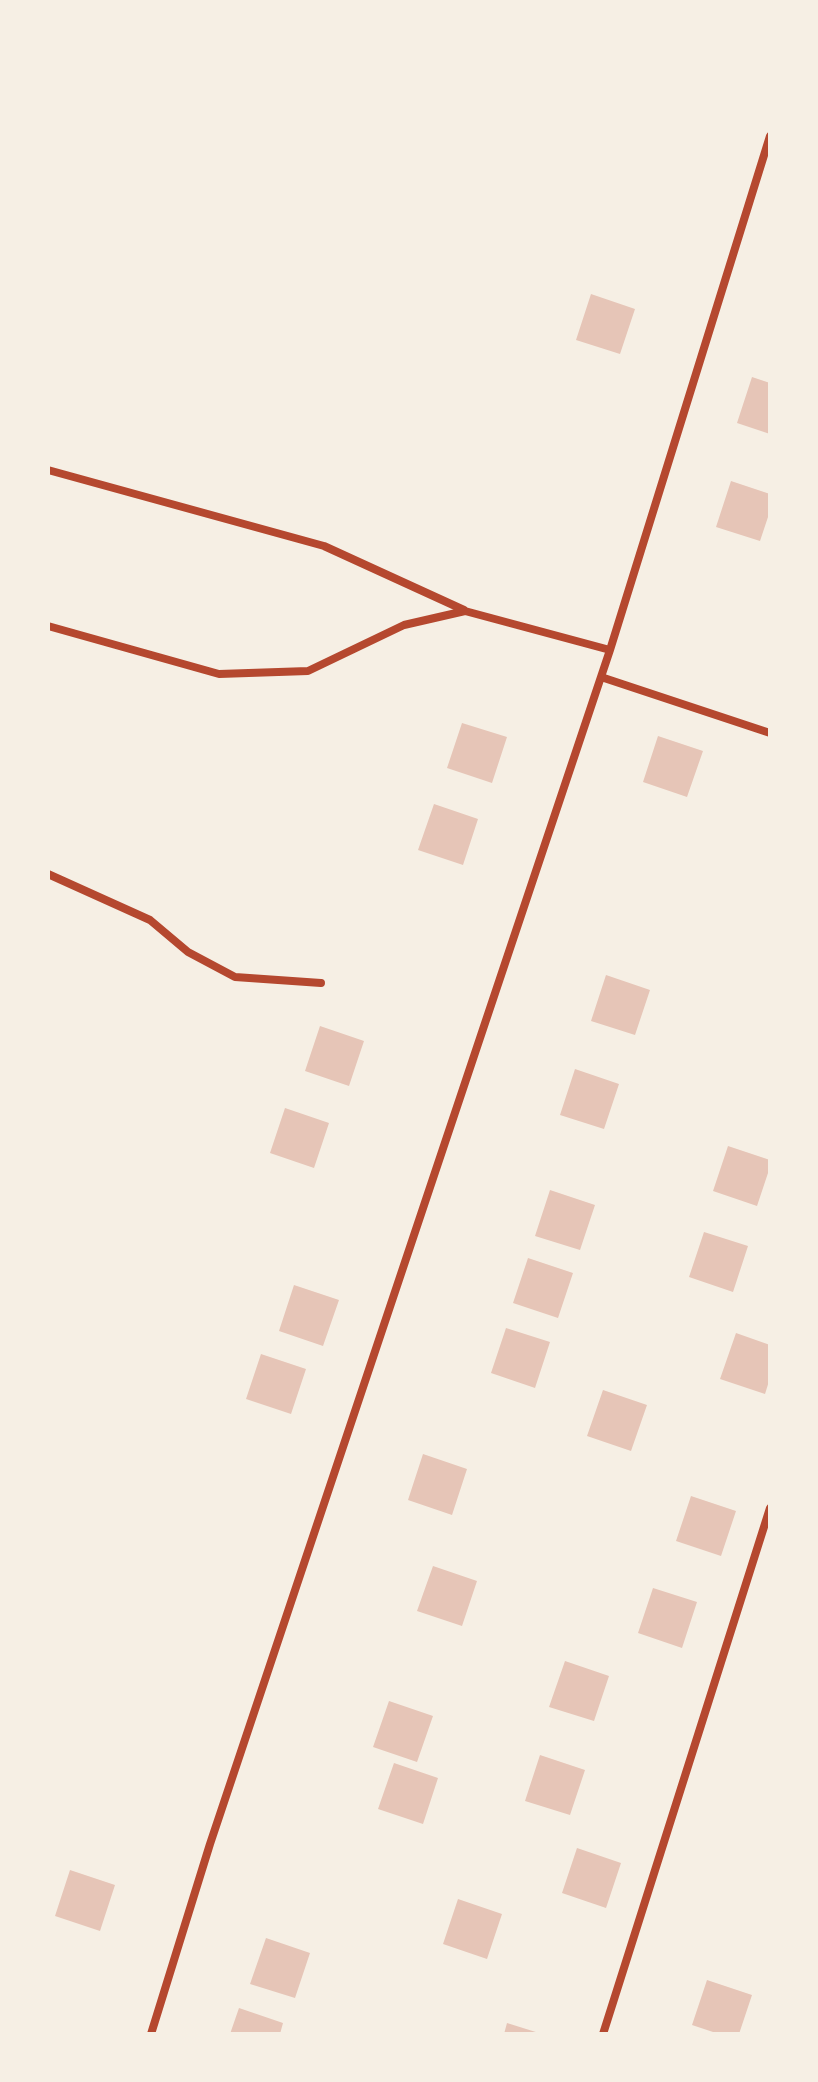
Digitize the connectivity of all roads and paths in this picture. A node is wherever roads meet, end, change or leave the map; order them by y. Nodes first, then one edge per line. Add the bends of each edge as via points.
1 (770, 136) edge
2 (48, 470) edge
3 (465, 611) junction
4 (48, 626) edge
5 (610, 650) junction
6 (601, 677) junction
7 (770, 733) edge
8 (48, 874) edge
9 (321, 983) dead end
10 (770, 1508) edge
11 (151, 2034) edge
12 (603, 2034) edge

1 - 5 street
2 - 3 street via 324,546
3 - 4 street via 404,625 308,671 293,672 219,674
3 - 5 street
5 - 6 street
6 - 7 street
6 - 11 street
8 - 9 street via 150,920 188,952 235,977
10 - 12 street

